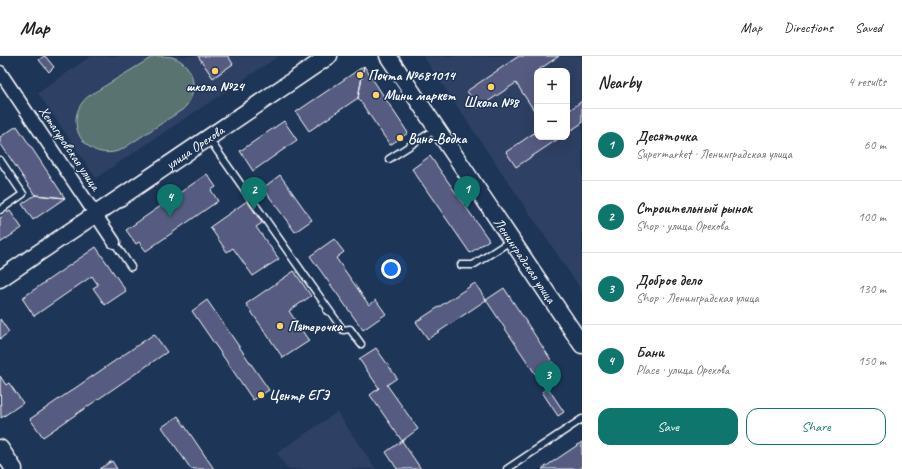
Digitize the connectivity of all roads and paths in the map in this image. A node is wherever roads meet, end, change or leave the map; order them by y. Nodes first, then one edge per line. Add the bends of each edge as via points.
1 (329, 56) edge
2 (388, 56) edge
3 (0, 72) edge
4 (436, 129) junction
5 (208, 138) junction
6 (389, 159) dead end
7 (0, 160) edge
8 (0, 210) edge
9 (96, 214) junction
10 (512, 240) junction
11 (114, 242) joint
12 (461, 265) dead end
13 (131, 267) dead end
14 (0, 279) edge
15 (361, 344) dead end
16 (582, 345) edge
17 (582, 419) edge
18 (0, 448) edge
19 (14, 469) edge
20 (506, 469) edge

1 - 5 street, улица Орехова
2 - 4 street, Ленинградская улица
3 - 9 street, Хетагуровская улица
4 - 6 lane
4 - 10 street, Ленинградская улица
5 - 9 street, улица Орехова
5 - 15 lane via 328,311 343,330 350,330
7 - 8 lane via 23,194
9 - 11 street, Хетагуровская улица
9 - 14 street, улица Орехова
10 - 12 lane via 473,265
10 - 16 street, Ленинградская улица
11 - 13 lane
17 - 20 lane
18 - 19 street

